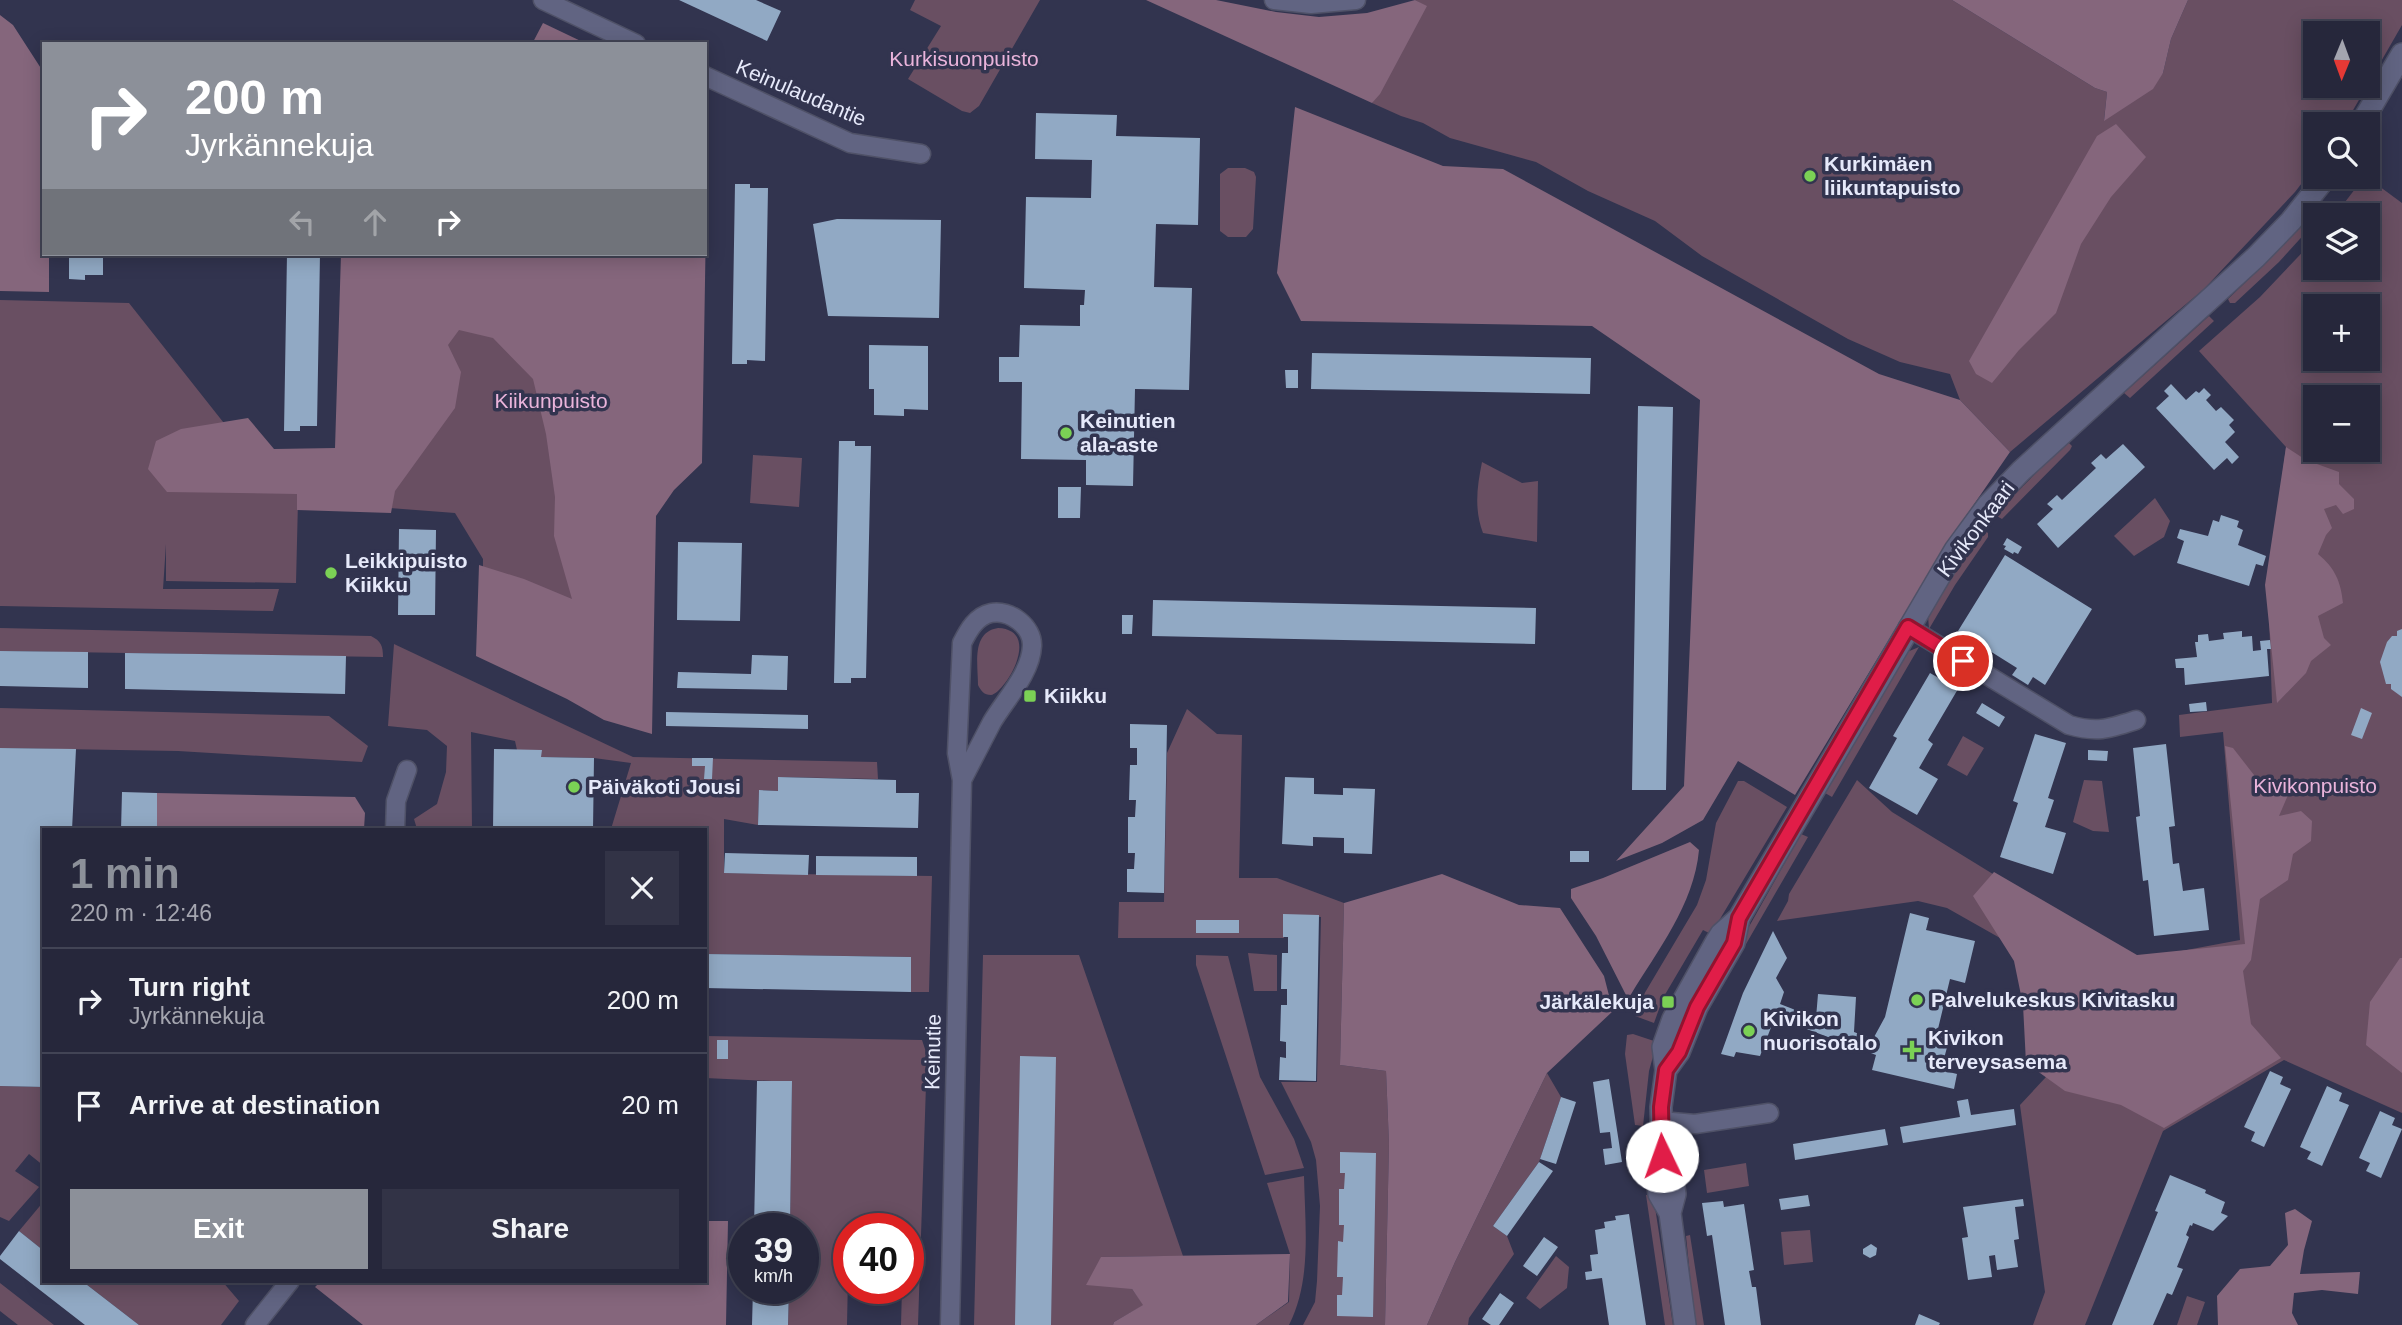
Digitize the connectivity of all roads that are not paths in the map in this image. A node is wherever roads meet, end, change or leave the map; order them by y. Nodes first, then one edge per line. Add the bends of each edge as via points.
1 (542, 0) edge
2 (1274, 0) edge
3 (1356, 0) edge
4 (632, 42) edge
5 (2402, 54) edge
6 (707, 77) edge
7 (2368, 112) edge
8 (921, 154) dead end
9 (2316, 189) edge
10 (1908, 627) junction
11 (2136, 720) dead end
12 (407, 771) dead end
13 (962, 780) junction
14 (395, 828) edge
15 (1769, 1113) dead end
16 (1660, 1121) junction
17 (288, 1283) edge
18 (255, 1325) edge
19 (950, 1325) edge
20 (1685, 1325) edge

1 - 4 street
2 - 3 street via 1311,4
5 - 7 street
6 - 8 street, Keinulaudantie via 850,142
9 - 10 street, Kivikonkaari via 2256,257 1988,505
10 - 11 street via 2069,725 2096,731
10 - 16 street, Kivikonkaari via 1739,918 1721,934 1673,1019 1663,1047 1666,1070
12 - 14 street via 396,801
13 - 13 street, Keinutie via 1029,662 1029,631 1002,613 979,620 961,643 957,752
13 - 19 street, Keinutie
15 - 16 street via 1695,1124
16 - 20 street, Kivikonkaari via 1662,1156 1657,1184 1670,1213
17 - 18 street

